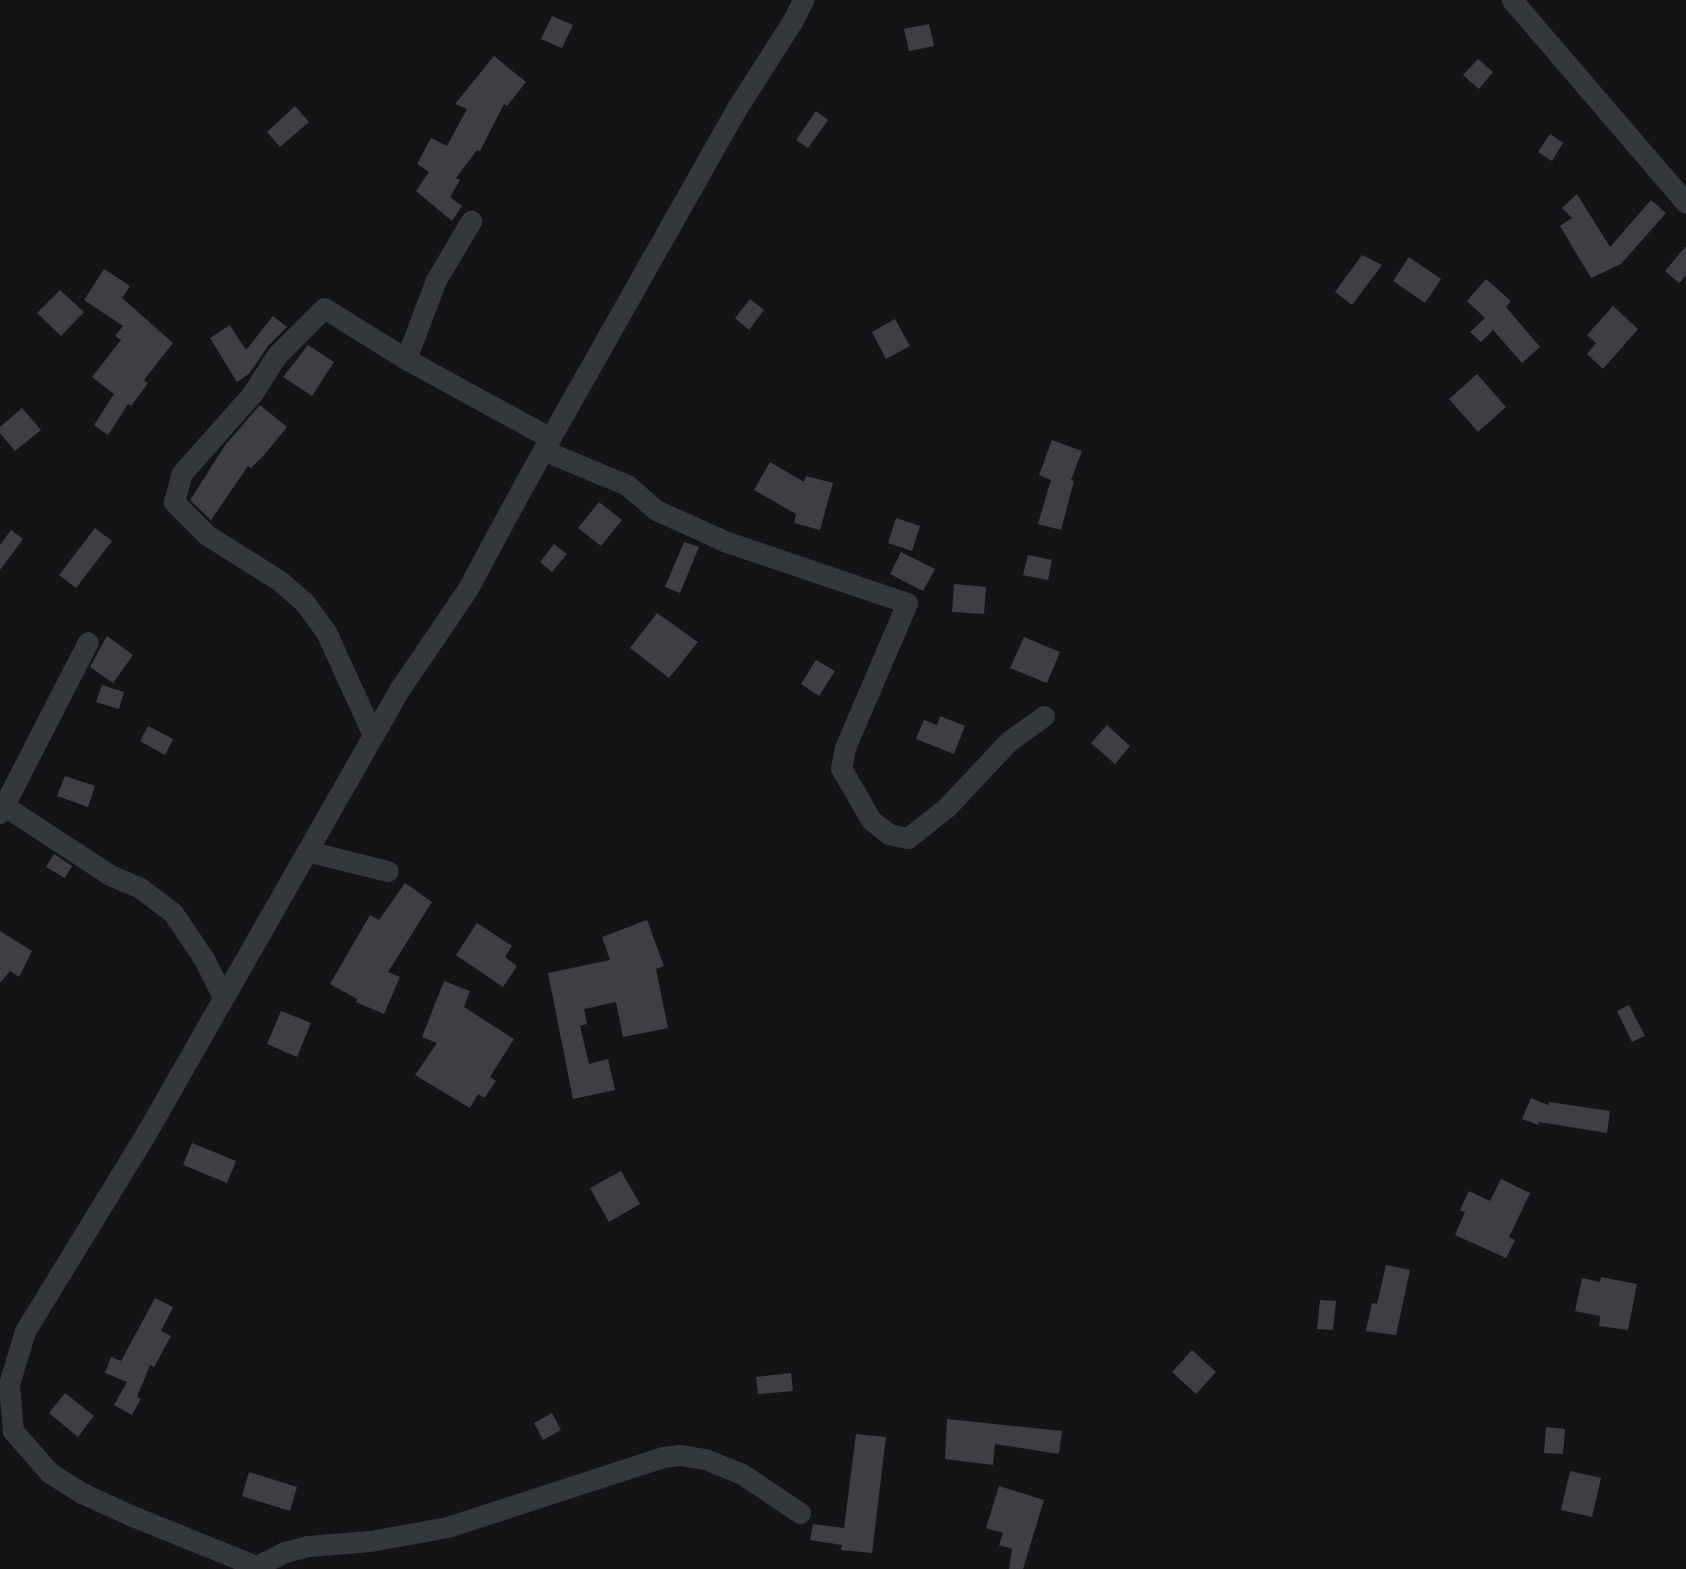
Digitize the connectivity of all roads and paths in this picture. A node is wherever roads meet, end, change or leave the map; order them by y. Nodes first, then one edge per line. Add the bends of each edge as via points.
1 (803, 0) edge
2 (1512, 0) edge
3 (1686, 203) edge
4 (471, 221) dead end
5 (406, 359) junction
6 (546, 444) junction
7 (88, 642) dead end
8 (1044, 716) dead end
9 (373, 735) junction
10 (1, 807) edge
11 (307, 850) junction
12 (388, 871) dead end
13 (223, 996) junction
14 (800, 1513) dead end
15 (255, 1568) edge

1 - 6 street via 734,111
2 - 3 street
4 - 5 street via 436,280
5 - 6 street
5 - 9 street via 324,308 277,355 252,394 183,473 174,502 207,535 304,601 326,632
6 - 8 street via 627,485 656,510 727,542 907,603 845,748 841,768 872,820 889,834 908,838 947,807 1009,741
6 - 9 street via 467,590
7 - 10 street
9 - 11 street
10 - 13 street via 110,875 140,888 173,913
11 - 12 street
11 - 13 street
13 - 15 street via 144,1137 25,1331 9,1384 13,1431 50,1473 82,1493
14 - 15 street via 743,1474 705,1459 679,1455 448,1527 405,1537 308,1546

